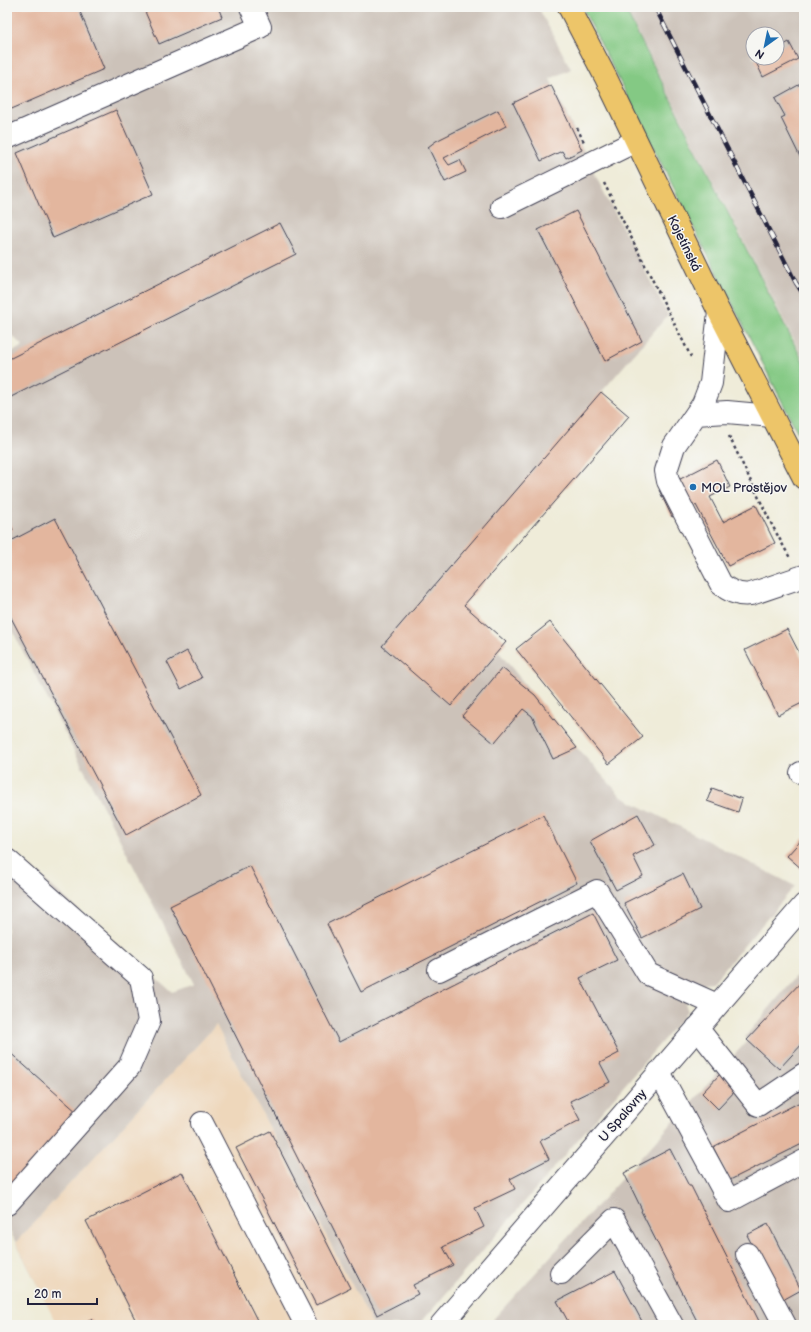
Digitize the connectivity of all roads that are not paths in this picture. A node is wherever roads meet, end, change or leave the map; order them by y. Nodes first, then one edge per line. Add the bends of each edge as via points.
1 (252, 7) edge
2 (569, 7) edge
3 (7, 138) edge
4 (636, 141) junction
5 (502, 207) dead end
6 (719, 312) junction
7 (696, 414) junction
8 (772, 416) junction
9 (804, 478) edge
10 (804, 576) edge
11 (7, 860) edge
12 (804, 905) edge
13 (439, 970) dead end
14 (717, 1005) junction
15 (697, 1028) junction
16 (659, 1072) junction
17 (804, 1074) edge
18 (202, 1123) dead end
19 (804, 1161) edge
20 (7, 1204) edge
21 (747, 1254) dead end
22 (562, 1273) dead end
23 (306, 1325) edge
24 (441, 1325) edge
25 (672, 1325) edge
26 (785, 1325) edge

1 - 3 street via 260,27
2 - 4 main road, Kojetínská
4 - 5 street
4 - 6 main road, Kojetínská
6 - 7 street via 711,383
6 - 8 main road, Kojetínská
7 - 8 street via 726,412
7 - 10 street via 674,446 666,471 668,481 721,584 742,595
8 - 9 main road, Kojetínská
11 - 20 street via 141,978 149,1021 129,1067
12 - 14 street, U Spalovny
13 - 14 street via 597,891 648,974
14 - 15 street, U Spalovny
15 - 16 street, U Spalovny
15 - 17 street via 758,1105
16 - 19 street via 729,1201
16 - 24 street, U Spalovny
18 - 23 street
21 - 26 street
22 - 25 street via 614,1220

